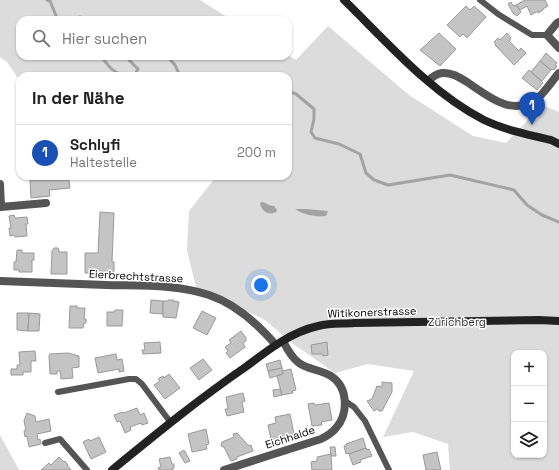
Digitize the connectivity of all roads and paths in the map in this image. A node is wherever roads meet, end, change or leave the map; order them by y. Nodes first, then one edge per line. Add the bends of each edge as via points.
1 (344, 0) edge
2 (480, 0) edge
3 (559, 22) edge
4 (547, 36) junction
5 (559, 48) edge
6 (559, 73) edge
7 (428, 80) junction
8 (559, 144) edge
9 (0, 184) edge
10 (46, 203) dead end
11 (0, 281) edge
12 (559, 321) edge
13 (279, 343) junction
14 (58, 392) dead end
15 (345, 401) junction
16 (171, 423) junction
17 (45, 443) dead end
18 (86, 470) edge
19 (112, 470) edge
20 (224, 470) edge
21 (389, 470) edge

1 - 7 main road
2 - 4 lane via 532,35
3 - 4 street
4 - 5 street
6 - 7 street via 537,98 519,106 497,101 450,73 441,73
7 - 8 main road via 484,120
9 - 10 street via 1,207
11 - 13 street, Eierbrechtstrasse via 150,286 192,290 219,299 240,311
12 - 13 main road, Witikonerstrasse via 329,324 295,334
13 - 15 street via 298,363 321,371 334,379
13 - 16 main road, Witikonerstrasse
14 - 16 lane via 136,379
15 - 20 street, Eichhalde via 337,428 330,434
15 - 21 lane via 354,407 365,421
16 - 19 main road, Witikonerstrasse
17 - 18 lane via 60,440

